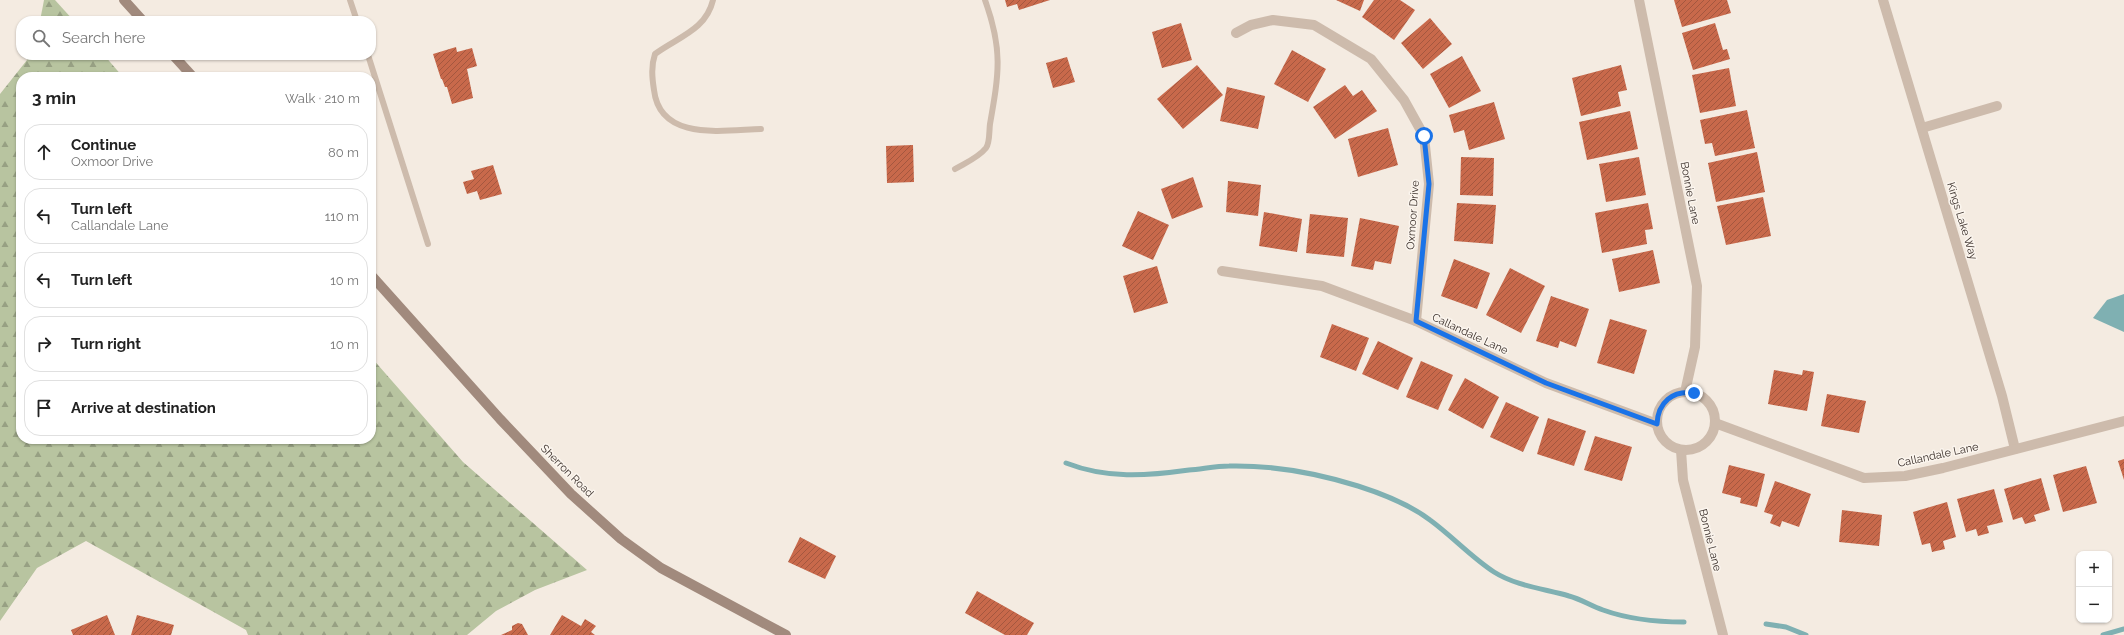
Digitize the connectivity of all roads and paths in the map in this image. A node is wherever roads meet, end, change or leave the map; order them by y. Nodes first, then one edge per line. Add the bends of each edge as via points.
1 (124, 0) edge
2 (350, 0) edge
3 (713, 0) edge
4 (985, 0) edge
5 (1639, 0) edge
6 (1883, 0) edge
7 (138, 16) edge
8 (355, 16) edge
9 (1236, 33) dead end
10 (178, 60) edge
11 (370, 60) edge
12 (188, 72) edge
13 (373, 72) edge
14 (376, 80) edge
15 (1997, 106) dead end
16 (1922, 128) junction
17 (761, 129) dead end
18 (955, 169) dead end
19 (428, 244) dead end
20 (1222, 271) dead end
21 (376, 281) edge
22 (1416, 321) junction
23 (1685, 392) junction
24 (2124, 422) edge
25 (1715, 423) junction
26 (1657, 424) junction
27 (2015, 449) junction
28 (1681, 450) junction
29 (786, 635) edge
30 (1723, 635) edge

1 - 7 main road
2 - 8 lane
3 - 17 lane via 707,17 699,25 655,54 651,72 658,104 673,123 682,127 695,130
4 - 18 lane via 999,56 987,147 978,156
5 - 23 street, Bonnie Lane via 1697,286 1695,347
6 - 16 street, Kings Lake Way
9 - 22 street, Oxmoor Drive via 1251,24 1273,20 1314,25 1371,59 1404,100 1424,136 1429,184
10 - 12 main road
11 - 13 lane
14 - 19 lane
15 - 16 street
16 - 27 street, Kings Lake Way via 2002,396
20 - 22 street, Callandale Lane via 1322,286
21 - 29 main road, Sherron Road via 500,420 571,494 621,539 661,568
22 - 26 street, Callandale Lane via 1546,383
23 - 25 street via 1694,393 1710,405
23 - 26 street via 1667,398 1657,414
24 - 27 street, Callandale Lane
25 - 27 street, Callandale Lane via 1864,478 1905,476
25 - 28 street via 1708,441 1691,450
26 - 28 street via 1664,441
28 - 30 street, Bonnie Lane via 1683,480

